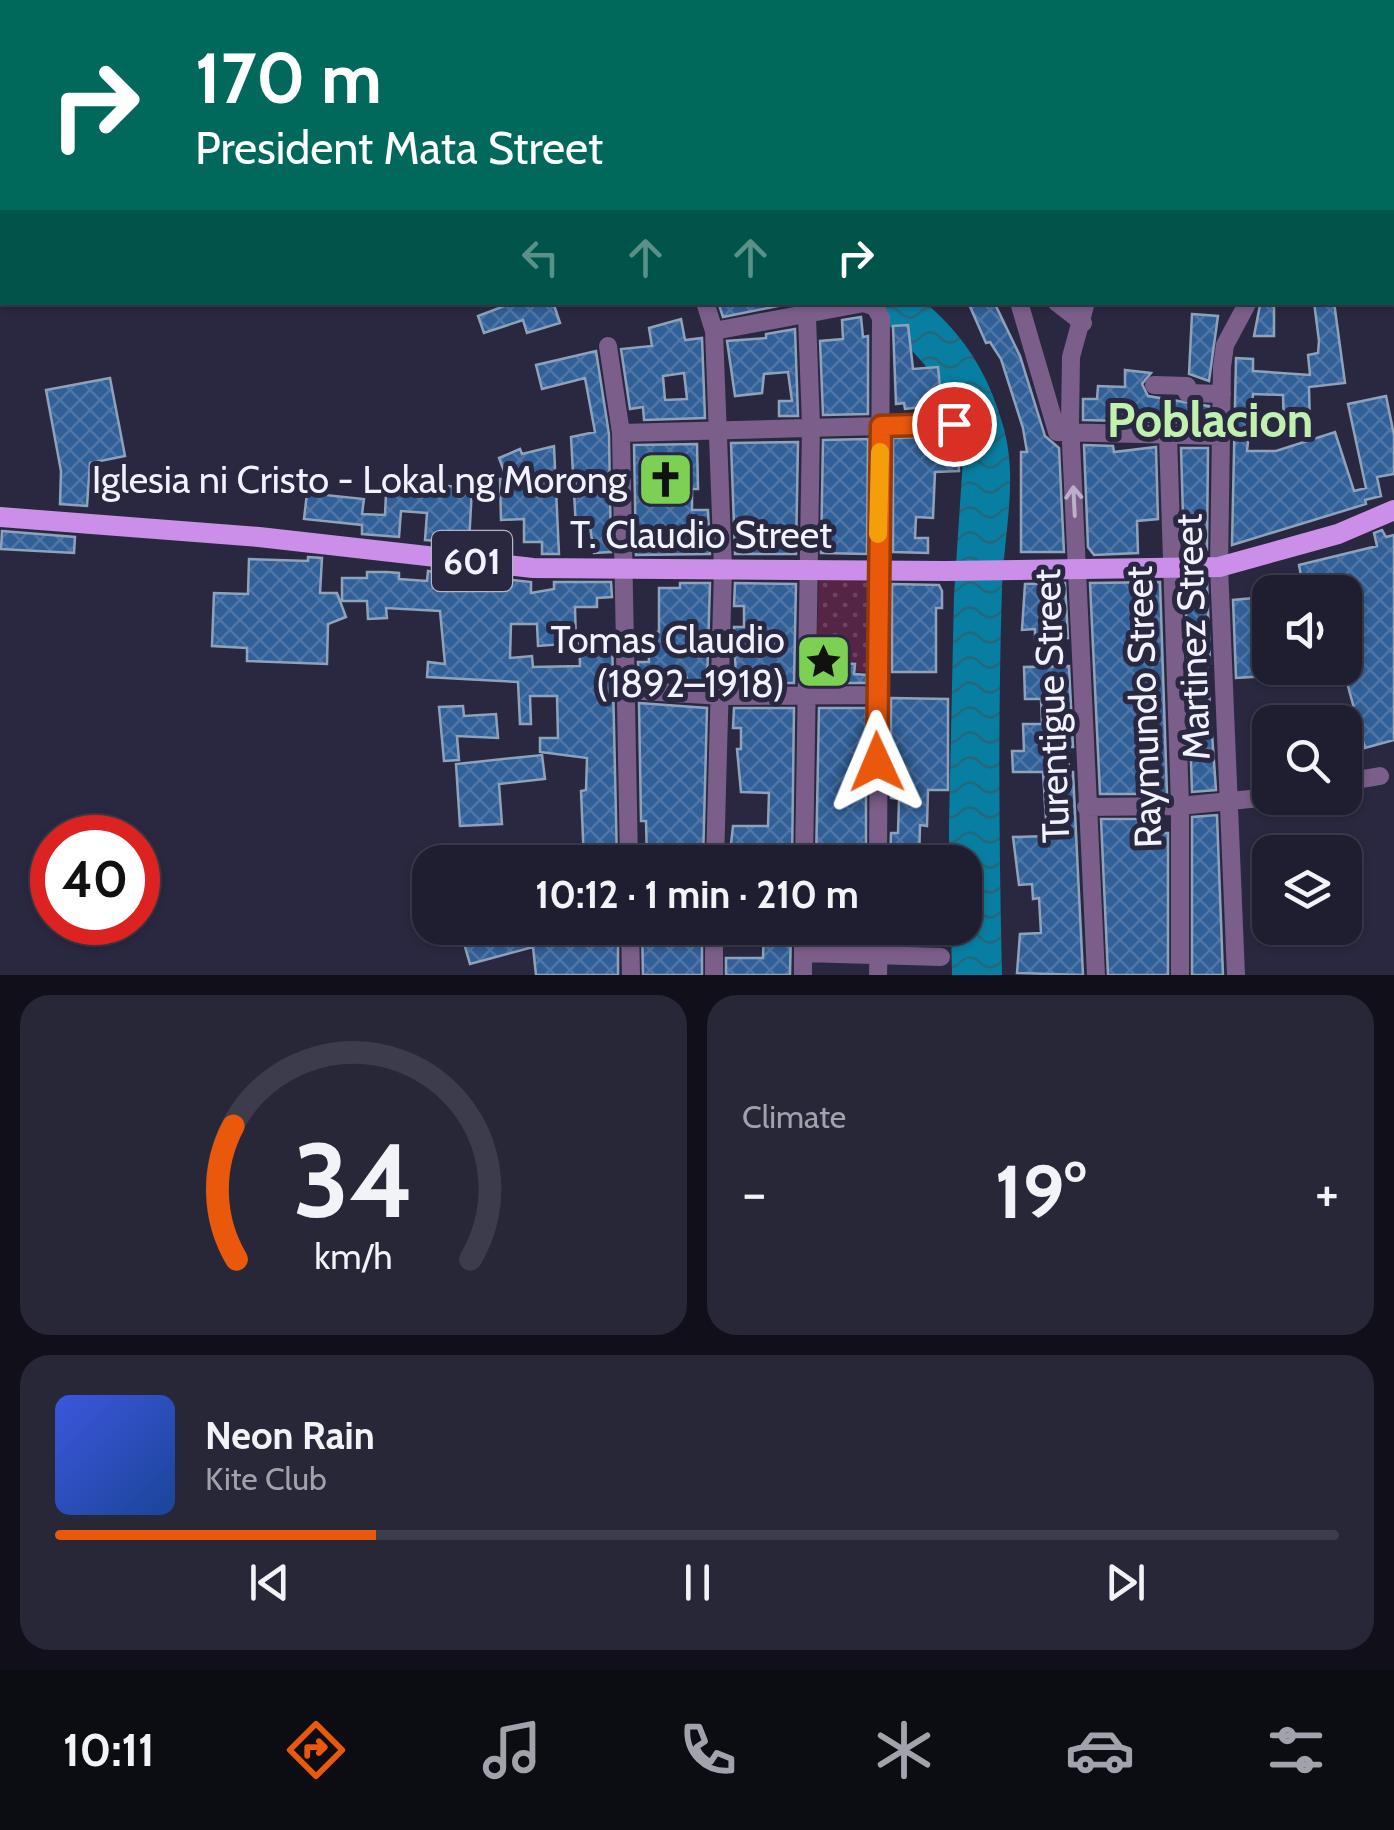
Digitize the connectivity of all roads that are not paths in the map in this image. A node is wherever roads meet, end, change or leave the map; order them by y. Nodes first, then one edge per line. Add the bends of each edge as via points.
1 (706, 305) edge
2 (847, 305) edge
3 (869, 305) edge
4 (1007, 305) edge
5 (1020, 305) edge
6 (1060, 305) edge
7 (1086, 305) edge
8 (1246, 305) edge
9 (804, 310) edge
10 (1083, 324) junction
11 (714, 331) junction
12 (1026, 339) junction
13 (608, 346) dead end
14 (1154, 384) dead end
15 (1222, 394) junction
16 (954, 424) dead end
17 (811, 425) junction
18 (881, 426) junction
19 (719, 430) junction
20 (622, 433) junction
21 (1071, 435) junction
22 (1168, 436) junction
23 (1221, 436) junction
24 (1394, 510) edge
25 (0, 518) edge
26 (1172, 566) junction
27 (1219, 566) junction
28 (1078, 567) junction
29 (623, 569) junction
30 (722, 569) junction
31 (878, 569) junction
32 (810, 571) junction
33 (626, 690) junction
34 (806, 695) junction
35 (876, 695) junction
36 (722, 696) junction
37 (1380, 776) dead end
38 (1362, 779) edge
39 (1252, 799) edge
40 (1229, 802) junction
41 (1180, 806) junction
42 (1086, 807) junction
43 (629, 845) edge
44 (716, 845) edge
45 (804, 845) edge
46 (878, 845) edge
47 (630, 945) edge
48 (714, 945) edge
49 (803, 945) edge
50 (803, 953) junction
51 (941, 956) dead end
52 (879, 966) edge
53 (631, 975) edge
54 (714, 975) edge
55 (803, 975) edge
56 (1096, 975) edge
57 (1180, 975) edge
58 (1236, 975) edge

1 - 11 street
2 - 9 street
3 - 18 street via 881,318
4 - 12 street
5 - 12 street
6 - 10 street
7 - 10 street, Turentigue Street
8 - 15 street, Martinez Street via 1225,345
9 - 11 street
9 - 17 street
10 - 21 street, Turentigue Street via 1070,357
11 - 19 street
12 - 21 street via 1050,421 1057,432
13 - 20 street
14 - 15 street
15 - 23 street, Martinez Street
16 - 18 street
17 - 18 street
17 - 19 street
17 - 32 street
18 - 31 street
19 - 20 street
19 - 30 street
20 - 29 street
21 - 22 street
28 -> 21 street, Turentigue Street
22 - 23 street
22 - 26 street, Raymundo Street
23 - 27 street, Martinez Street
24 - 27 main road, T. Claudio Street / 601 via 1338,534
25 - 29 main road, T. Claudio Street / 601 via 259,537 533,568
26 - 27 main road, T. Claudio Street / 601
26 - 28 main road, T. Claudio Street / 601
26 - 41 street, Raymundo Street
27 - 40 street, Martinez Street
28 - 31 main road, T. Claudio Street / 601
28 - 42 street, Turentigue Street
29 - 30 main road, T. Claudio Street / 601
29 - 33 street
30 - 32 main road, T. Claudio Street / 601
30 - 36 street
31 - 32 main road, T. Claudio Street / 601
31 - 35 street
32 - 34 street
33 - 36 street
33 - 43 street
34 - 35 street
34 - 36 street
34 - 45 street
35 - 46 street
36 - 44 street
37 - 38 street
39 - 40 street
40 - 41 street
40 - 58 street, Martinez Street
41 - 42 street
41 - 57 street, Raymundo Street
42 - 56 street, Turentigue Street
47 - 53 street
48 - 54 street
49 - 50 street
50 - 52 street
50 - 55 street
51 - 52 street

